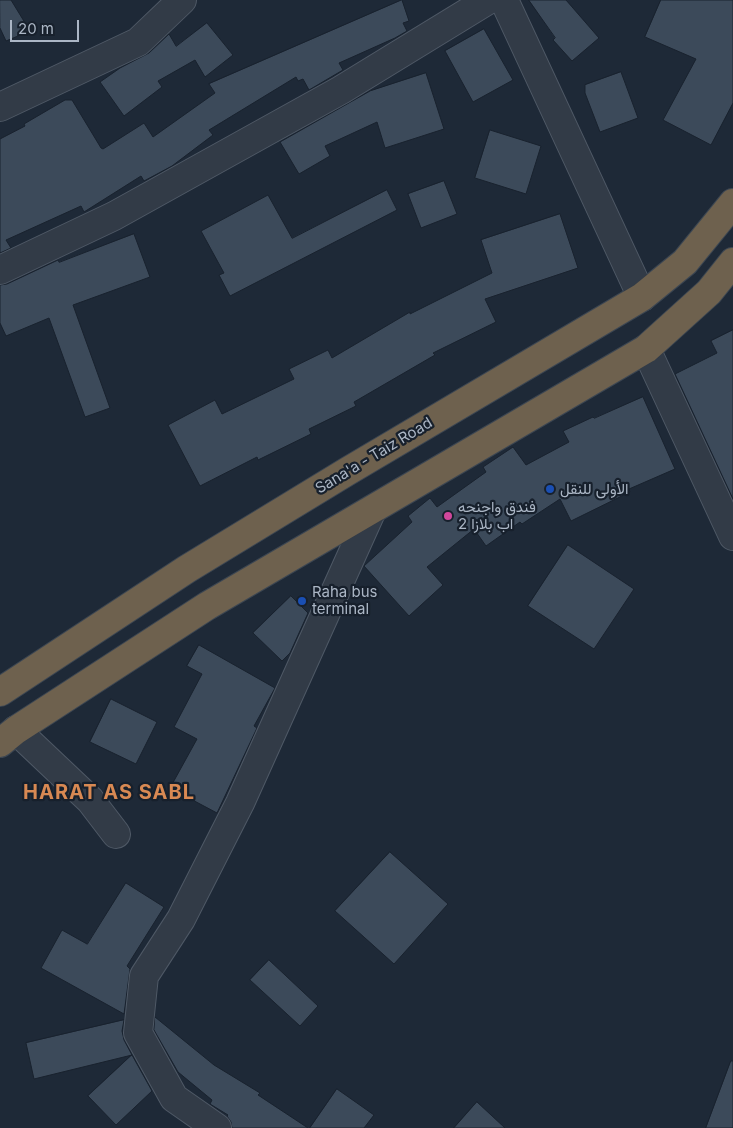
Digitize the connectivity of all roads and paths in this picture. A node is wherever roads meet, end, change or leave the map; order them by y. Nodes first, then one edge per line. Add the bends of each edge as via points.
1 (182, 0) edge
2 (488, 0) edge
3 (504, 0) edge
4 (0, 107) edge
5 (733, 203) edge
6 (733, 262) edge
7 (0, 270) edge
8 (642, 297) junction
9 (646, 349) junction
10 (372, 510) junction
11 (733, 536) edge
12 (6, 682) edge
13 (8, 736) edge
14 (116, 834) dead end
15 (218, 1128) edge

1 - 4 street via 138,42
2 - 7 street via 341,90 114,216
3 - 8 street
5 - 8 highway, Sana'a - Taiz Road via 685,262
6 - 9 highway via 709,292
8 - 12 highway, Sana'a - Taiz Road via 348,471
9 - 10 highway
9 - 11 street
10 - 13 highway via 207,606
10 - 15 street via 240,803 181,919 144,976 138,1033 174,1098
13 - 14 street via 90,800

